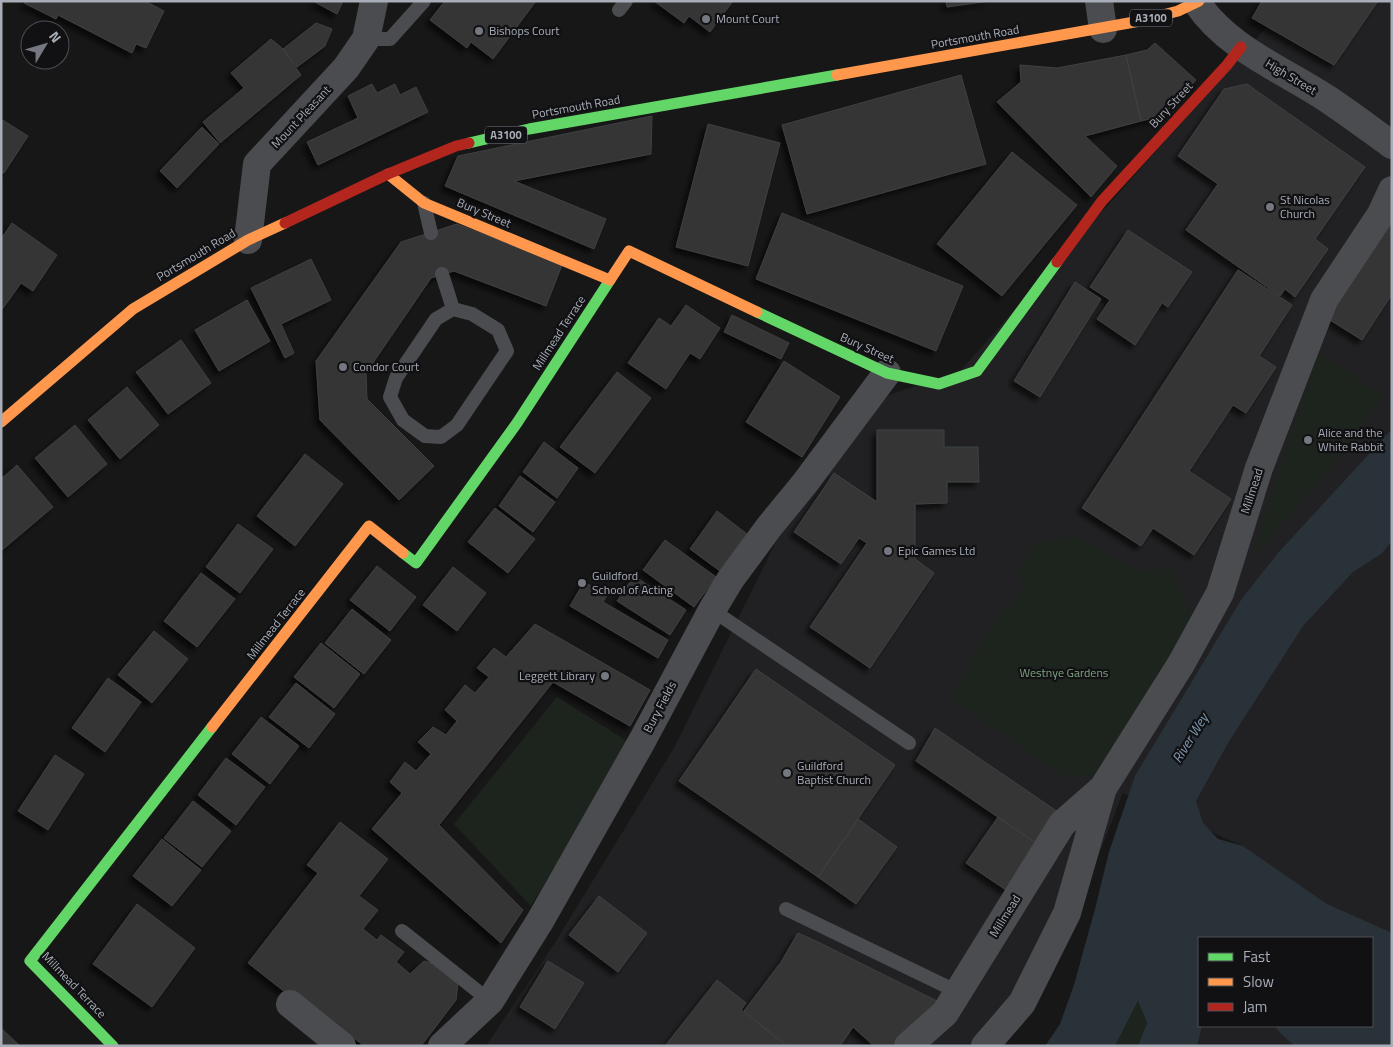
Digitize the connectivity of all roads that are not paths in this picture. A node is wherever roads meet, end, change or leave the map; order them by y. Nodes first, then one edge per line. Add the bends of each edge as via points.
1 (374, 1) edge
2 (424, 1) edge
3 (1099, 1) edge
4 (1198, 2) edge
5 (1103, 29) junction
6 (366, 39) junction
7 (1241, 47) junction
8 (1392, 145) edge
9 (388, 174) junction
10 (1392, 190) edge
11 (424, 203) junction
12 (431, 233) dead end
13 (248, 240) junction
14 (442, 274) dead end
15 (610, 280) junction
16 (453, 309) junction
17 (887, 373) junction
18 (1, 422) edge
19 (712, 610) junction
20 (909, 743) dead end
21 (1103, 788) junction
22 (786, 909) dead end
23 (402, 931) dead end
24 (958, 992) junction
25 (490, 1001) junction
26 (290, 1004) dead end
27 (113, 1046) edge
28 (342, 1046) edge
29 (442, 1046) edge
30 (908, 1046) edge
31 (986, 1046) edge

1 - 6 street, Mount Pleasant
2 - 6 lane via 390,39
3 - 5 street
4 - 5 street, Portsmouth Road / A3100 via 1167,14
4 - 7 street, High Street via 1206,16
5 - 9 street, Portsmouth Road / A3100 via 529,129 456,146
6 - 13 street, Mount Pleasant via 346,68 257,164
7 - 8 street, High Street via 1329,100
7 - 17 street, Bury Street via 1102,200 977,371 940,384
9 - 11 street, Bury Street
9 - 13 street, Portsmouth Road / A3100
10 - 21 street, Millmead via 1381,214 1324,300 1259,468 1220,593 1181,664
11 - 12 lane
11 - 15 street, Bury Street
13 - 18 street, Portsmouth Road / A3100 via 133,309
14 - 16 lane
15 - 17 street, Bury Street via 629,251
15 - 27 street, Millmead Terrace via 518,423 416,563 369,526 30,961
16 - 16 lane via 436,319 396,378 390,397 403,420 425,436 440,437 457,425 507,351 498,330 472,314
17 - 19 street, Bury Fields via 745,558
19 - 20 lane
19 - 25 street, Bury Fields via 545,913
21 - 24 street, Millmead via 1062,824
21 - 31 street, Millmead via 1068,913 1022,1003
22 - 24 lane
23 - 25 lane
24 - 30 street, Millmead via 945,1013
25 - 29 street, Bury Fields
26 - 28 street

